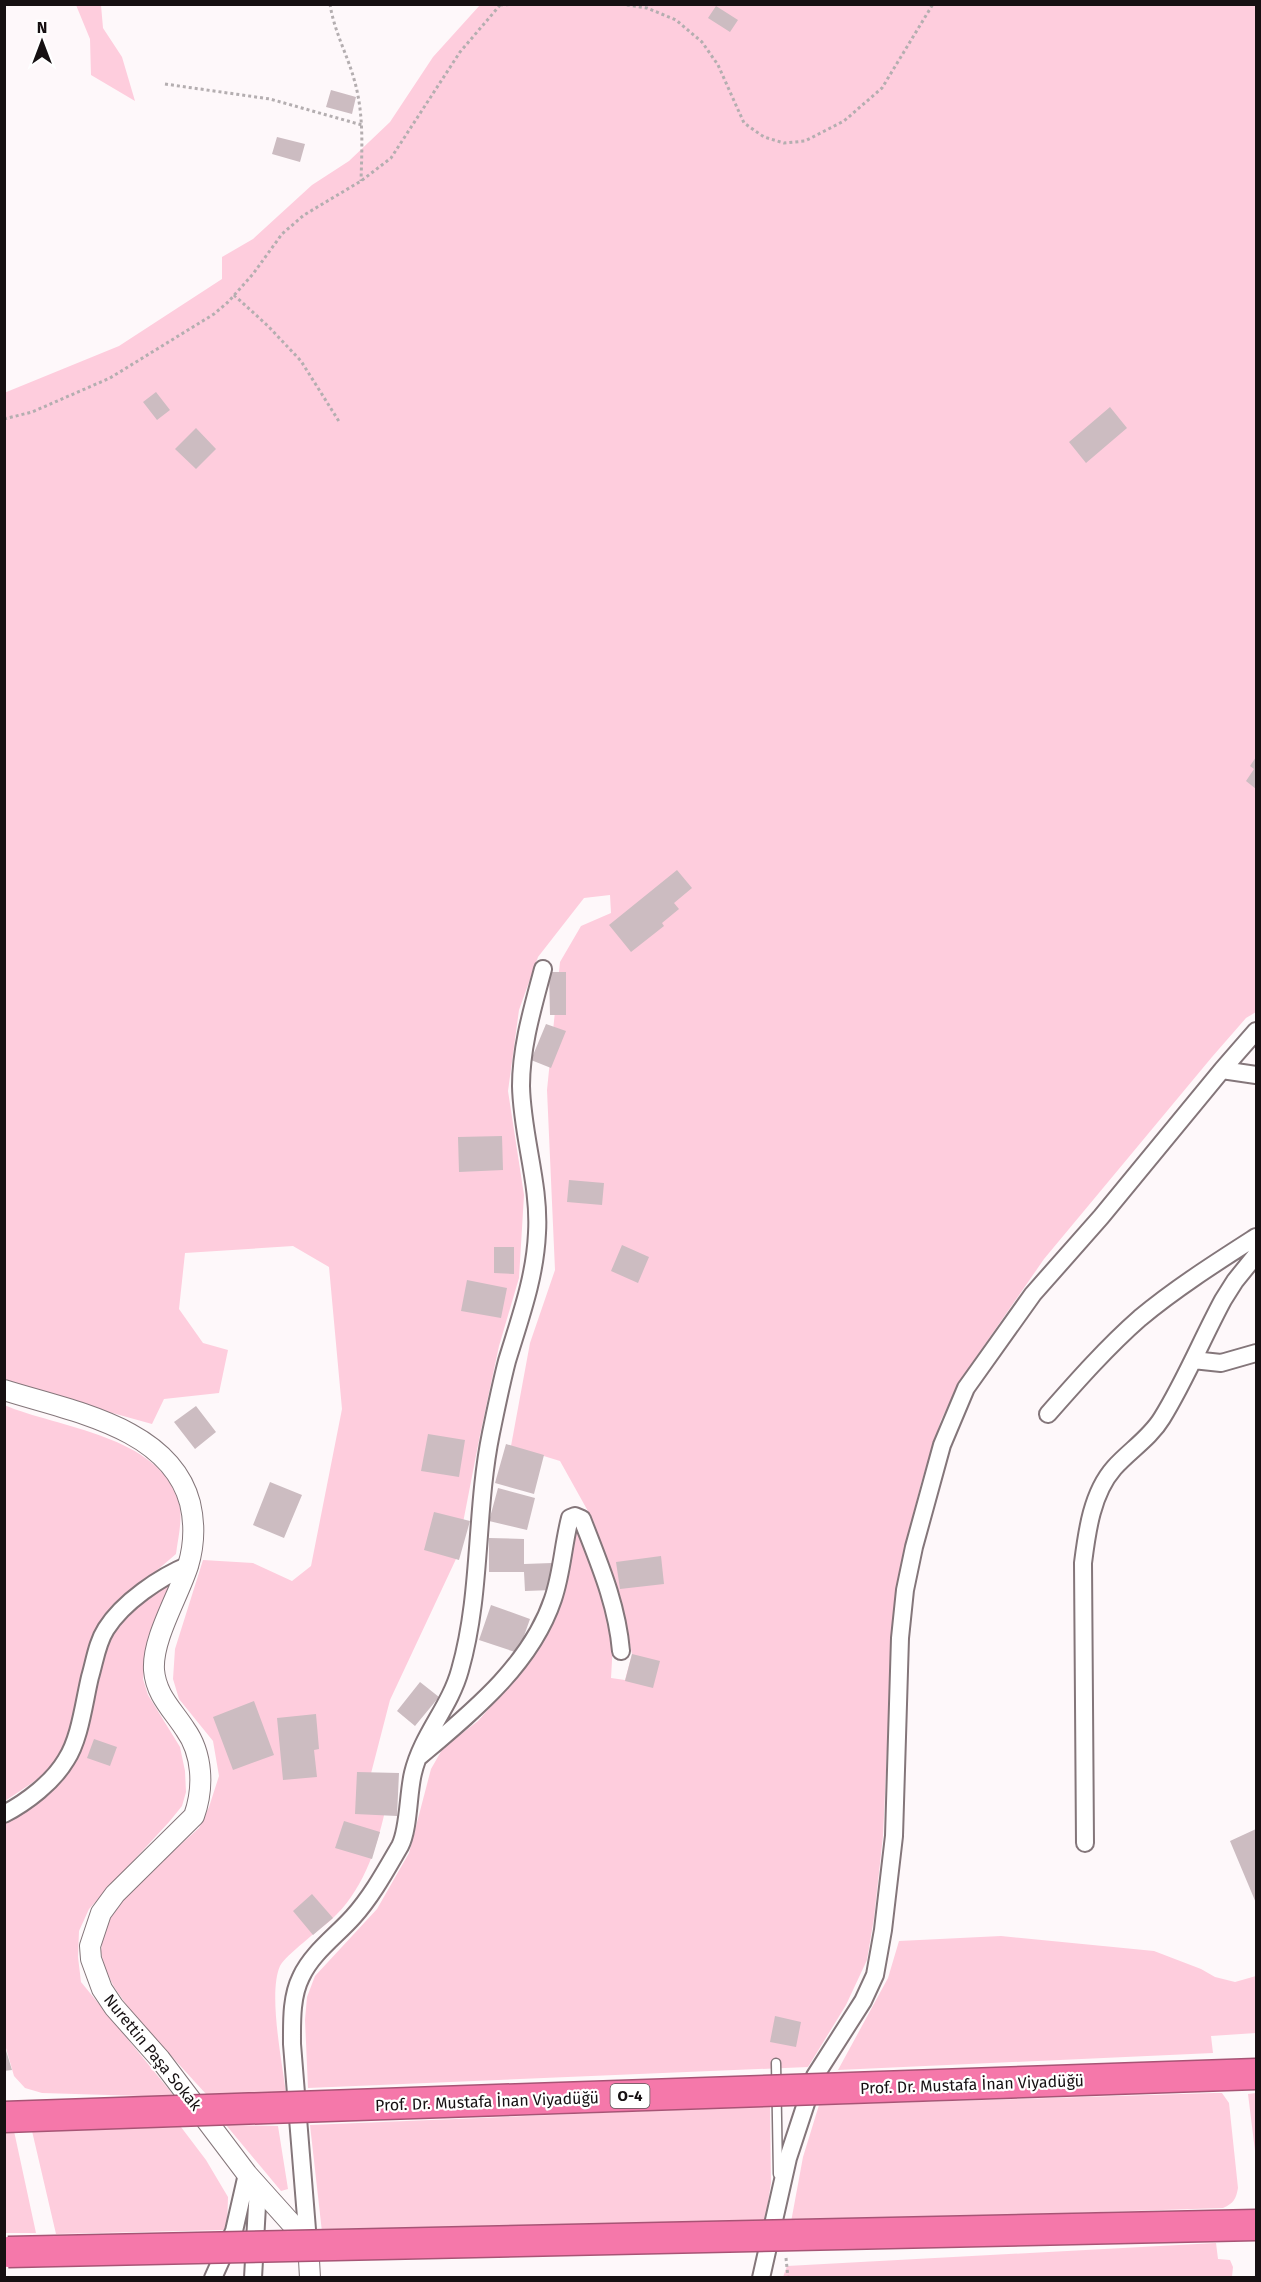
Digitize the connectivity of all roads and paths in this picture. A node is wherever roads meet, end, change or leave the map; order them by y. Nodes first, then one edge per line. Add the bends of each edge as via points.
1 (330, 4) edge
2 (518, 4) edge
3 (621, 4) edge
4 (933, 4) edge
5 (501, 5) edge
6 (165, 84) dead end
7 (362, 125) junction
8 (361, 181) junction
9 (234, 295) junction
10 (4, 419) edge
11 (340, 423) dead end
12 (543, 969) dead end
13 (1257, 1031) edge
14 (1222, 1070) junction
15 (1257, 1075) edge
16 (1257, 1237) edge
17 (1257, 1255) edge
18 (1257, 1353) edge
19 (1193, 1360) junction
20 (4, 1390) edge
21 (1048, 1414) dead end
22 (189, 1564) junction
23 (621, 1651) dead end
24 (417, 1758) junction
25 (4, 1814) edge
26 (1085, 1843) dead end
27 (776, 2063) dead end
28 (1257, 2074) edge
29 (4, 2117) edge
30 (253, 2180) junction
31 (779, 2201) junction
32 (1257, 2225) edge
33 (308, 2242) junction
34 (8, 2252) dead end
35 (213, 2277) edge
36 (253, 2277) edge
37 (310, 2277) edge
38 (761, 2277) edge

1 - 7 path via 354,78
2 - 5 path
3 - 4 path via 647,8 676,20 702,42 718,65 744,123 764,137 784,143 806,141 844,121 882,88
5 - 8 path via 460,52 391,158
6 - 7 path via 270,99
7 - 8 path
8 - 9 path via 304,215 282,234
9 - 10 path via 214,314 110,378
9 - 11 path via 301,361
12 - 24 street via 528,1028 521,1088 538,1207 533,1274 490,1434 472,1616 461,1668
13 - 14 street
14 - 15 street
14 - 31 street via 1033,1294 976,1372 942,1445 906,1590 900,1638 894,1836 875,1976 815,2076 788,2158
16 - 21 street via 1139,1319
17 - 19 street via 1223,1300
18 - 19 street via 1221,1363
19 - 26 street via 1161,1420 1112,1469 1094,1506 1087,1532 1082,1600
20 - 22 street, Nurettin Paşa Sokak via 96,1419 156,1450 171,1465 188,1496 194,1532
22 - 25 street via 158,1580 106,1628 68,1759 35,1793
22 - 30 street, Nurettin Paşa Sokak via 160,1636 154,1668 159,1692 197,1753 199,1802 194,1816 115,1894 101,1913 90,1946 91,1959 102,1989 114,2007 160,2059
23 - 24 street via 619,1623 611,1596 582,1519 575,1516 570,1518 553,1601 518,1665
24 - 33 street via 402,1841 367,1900 311,1960 295,1994 292,2044
27 - 31 lane
28 - 29 highway, Prof. Dr. Mustafa İnan Viyadüğü / O-4, bridge
30 - 33 street, Nurettin Paşa Sokak
30 - 35 street
30 - 36 street
31 - 38 street
32 - 34 highway, bridge
33 - 37 street

